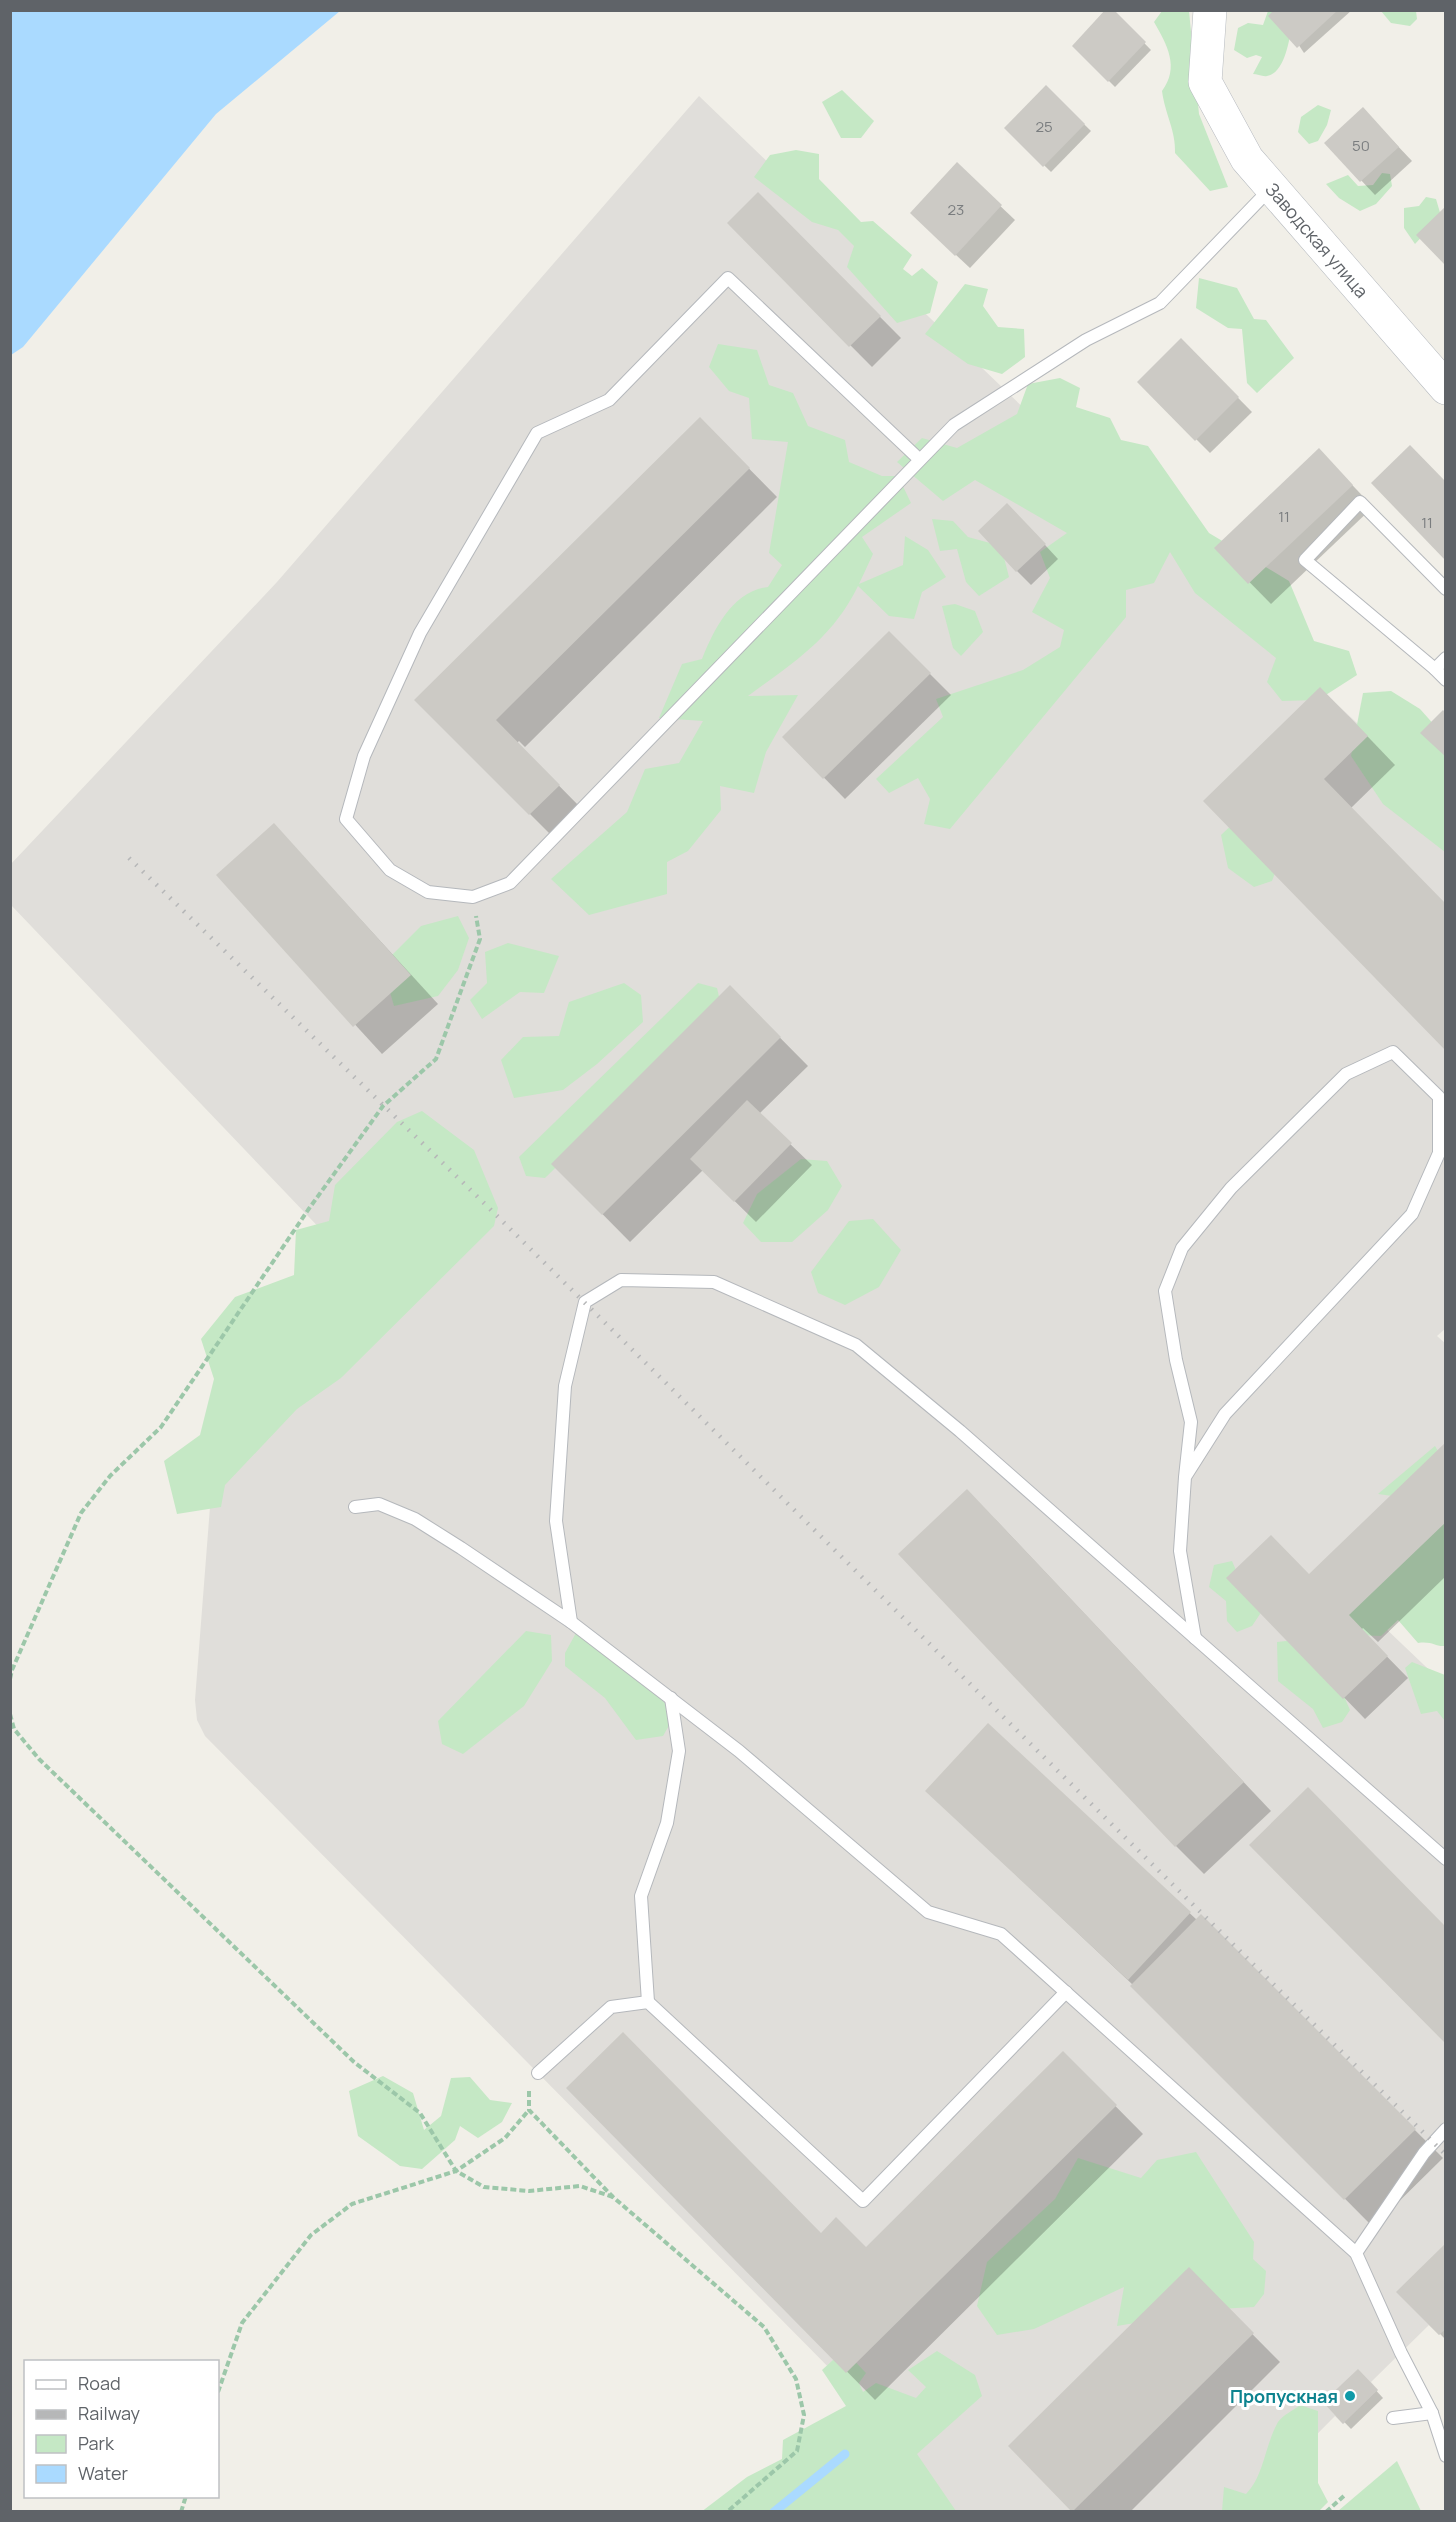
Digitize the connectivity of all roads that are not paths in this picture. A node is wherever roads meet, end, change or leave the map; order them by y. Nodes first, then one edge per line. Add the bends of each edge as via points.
1 (1210, 10) edge
2 (1272, 187) junction
3 (1446, 388) edge
4 (920, 460) junction
5 (1446, 589) edge
6 (1446, 658) edge
7 (1435, 669) junction
8 (1446, 680) edge
9 (1185, 1477) junction
10 (355, 1507) dead end
11 (571, 1622) junction
12 (1195, 1638) junction
13 (671, 1698) junction
14 (1446, 1859) edge
15 (1066, 1992) junction
16 (648, 2002) junction
17 (538, 2073) road end
18 (1446, 2129) edge
19 (1356, 2253) junction
20 (1432, 2413) junction
21 (1393, 2418) dead end
22 (1446, 2456) edge

1 - 2 street, Заводская улица via 1205,81 1248,159
2 - 3 street, Заводская улица
2 - 4 lane via 1160,303 1086,340 954,425
4 - 4 lane via 510,883 473,897 428,892 390,870 346,819 364,756 420,633 537,433 609,400 728,278
5 - 7 lane via 1360,502 1305,560
6 - 7 lane
7 - 8 lane
9 - 9 lane via 1225,1414 1412,1214 1439,1153 1439,1097 1393,1052 1346,1074 1231,1188 1182,1248 1165,1291 1191,1422
9 - 12 lane via 1180,1551
10 - 11 lane via 379,1504 414,1519
11 - 12 lane via 556,1521 565,1386 585,1302 621,1280 714,1282 856,1345
11 - 13 lane
12 - 14 lane
13 - 15 lane via 928,1912 1001,1934
13 - 16 lane via 679,1751 667,1823 641,1896
15 - 16 lane via 863,2201
15 - 19 lane
16 - 17 lane via 611,2007
18 - 19 lane via 1424,2152
19 - 20 lane
20 - 21 lane
20 - 22 lane

